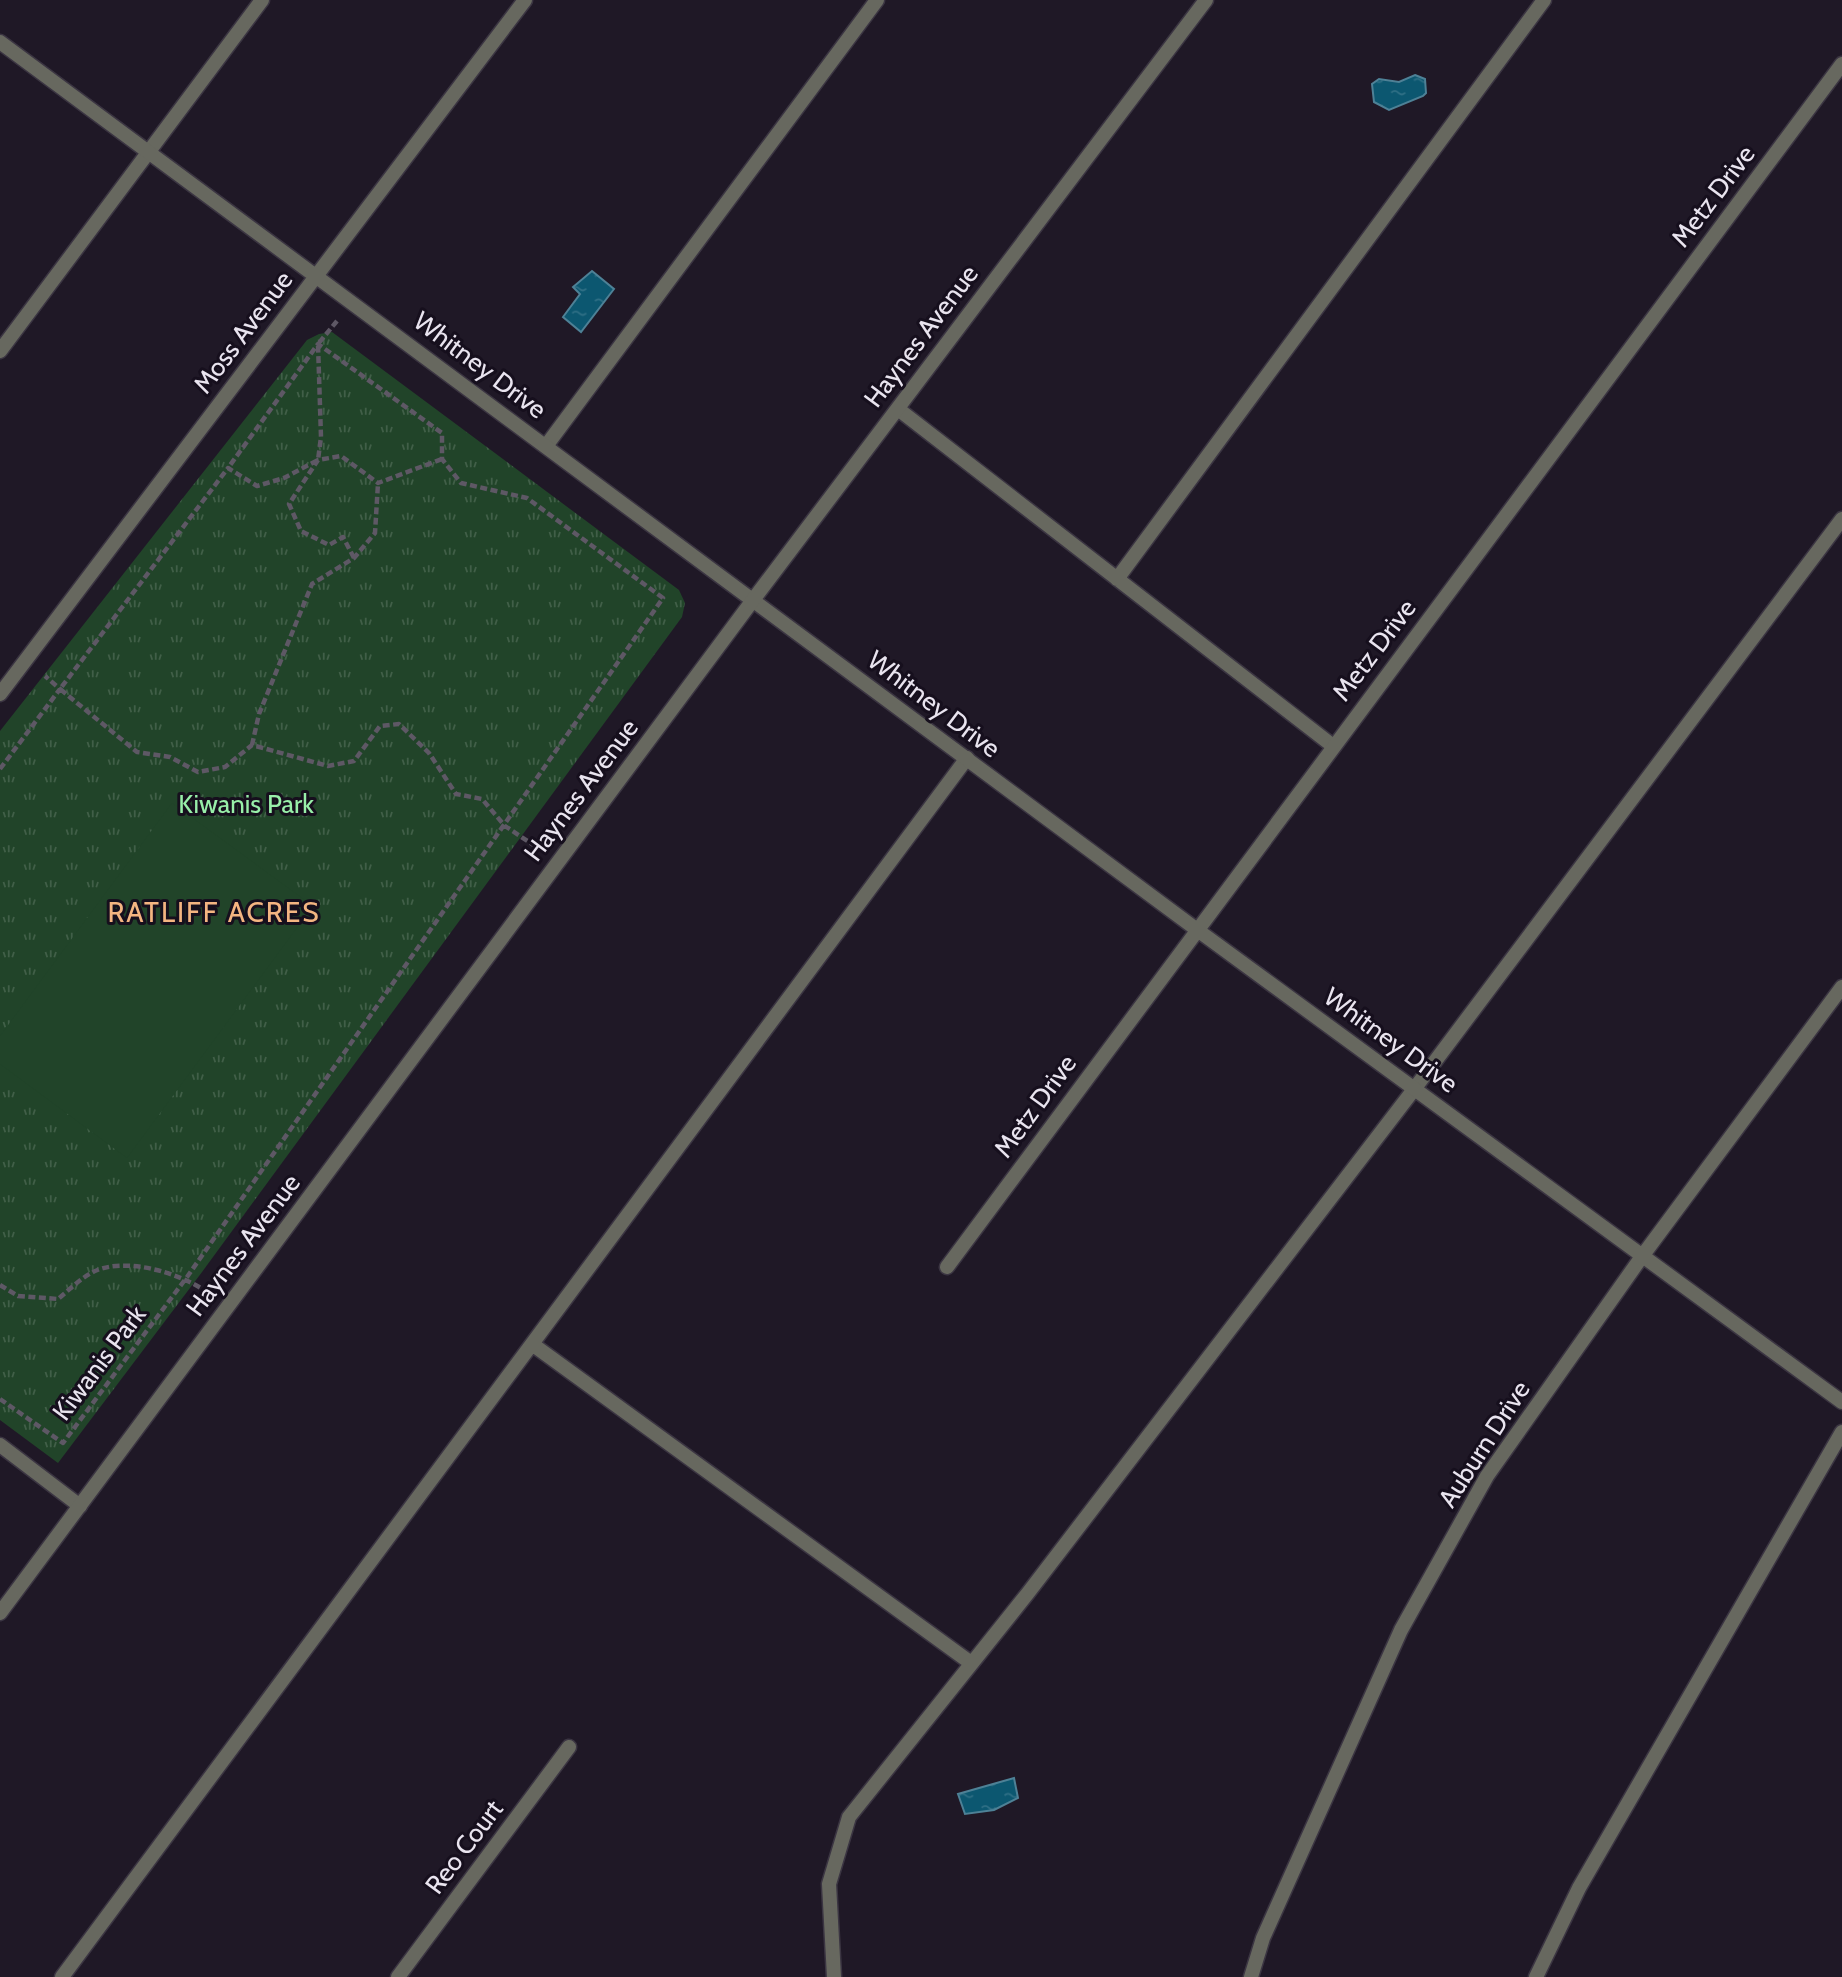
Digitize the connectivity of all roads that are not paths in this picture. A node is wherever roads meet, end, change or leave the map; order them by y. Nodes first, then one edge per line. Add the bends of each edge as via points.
1 (262, 0) edge
2 (524, 0) edge
3 (877, 0) edge
4 (1206, 0) edge
5 (1544, 0) edge
6 (0, 42) edge
7 (1842, 65) edge
8 (148, 151) junction
9 (317, 275) junction
10 (0, 351) edge
11 (898, 409) junction
12 (546, 446) junction
13 (1842, 519) edge
14 (1117, 579) junction
15 (753, 600) junction
16 (0, 694) edge
17 (1333, 746) junction
18 (967, 758) junction
19 (1196, 929) junction
20 (1842, 987) edge
21 (1415, 1088) junction
22 (1643, 1255) junction
23 (947, 1267) dead end
24 (532, 1344) junction
25 (1842, 1402) edge
26 (1842, 1432) edge
27 (0, 1444) edge
28 (80, 1506) junction
29 (0, 1613) edge
30 (971, 1663) junction
31 (569, 1747) dead end
32 (62, 1977) edge
33 (398, 1977) edge
34 (834, 1977) edge
35 (1251, 1977) edge
36 (1536, 1977) edge

1 - 8 street
2 - 9 street, Moss Avenue
3 - 12 street
4 - 11 street, Haynes Avenue
5 - 14 street
6 - 8 street, Whitney Drive
7 - 17 street, Metz Drive
8 - 9 street, Whitney Drive
8 - 10 street
9 - 12 street, Whitney Drive
9 - 16 street, Moss Avenue
11 - 14 street
11 - 15 street, Haynes Avenue
12 - 15 street, Whitney Drive
13 - 21 street
14 - 17 street
15 - 18 street, Whitney Drive
15 - 28 street, Haynes Avenue
17 - 19 street, Metz Drive
18 - 19 street, Whitney Drive
18 - 24 street
19 - 21 street, Whitney Drive
19 - 23 street, Metz Drive
20 - 22 street, Auburn Drive
21 - 22 street, Whitney Drive
21 - 30 street
22 - 25 street, Whitney Drive
22 - 35 street, Auburn Drive via 1488,1476 1401,1630 1264,1938
24 - 30 street
24 - 32 street
26 - 36 street via 1579,1888
27 - 28 street
28 - 29 street, Haynes Avenue
30 - 34 street via 849,1817 829,1884
31 - 33 street, Reo Court

